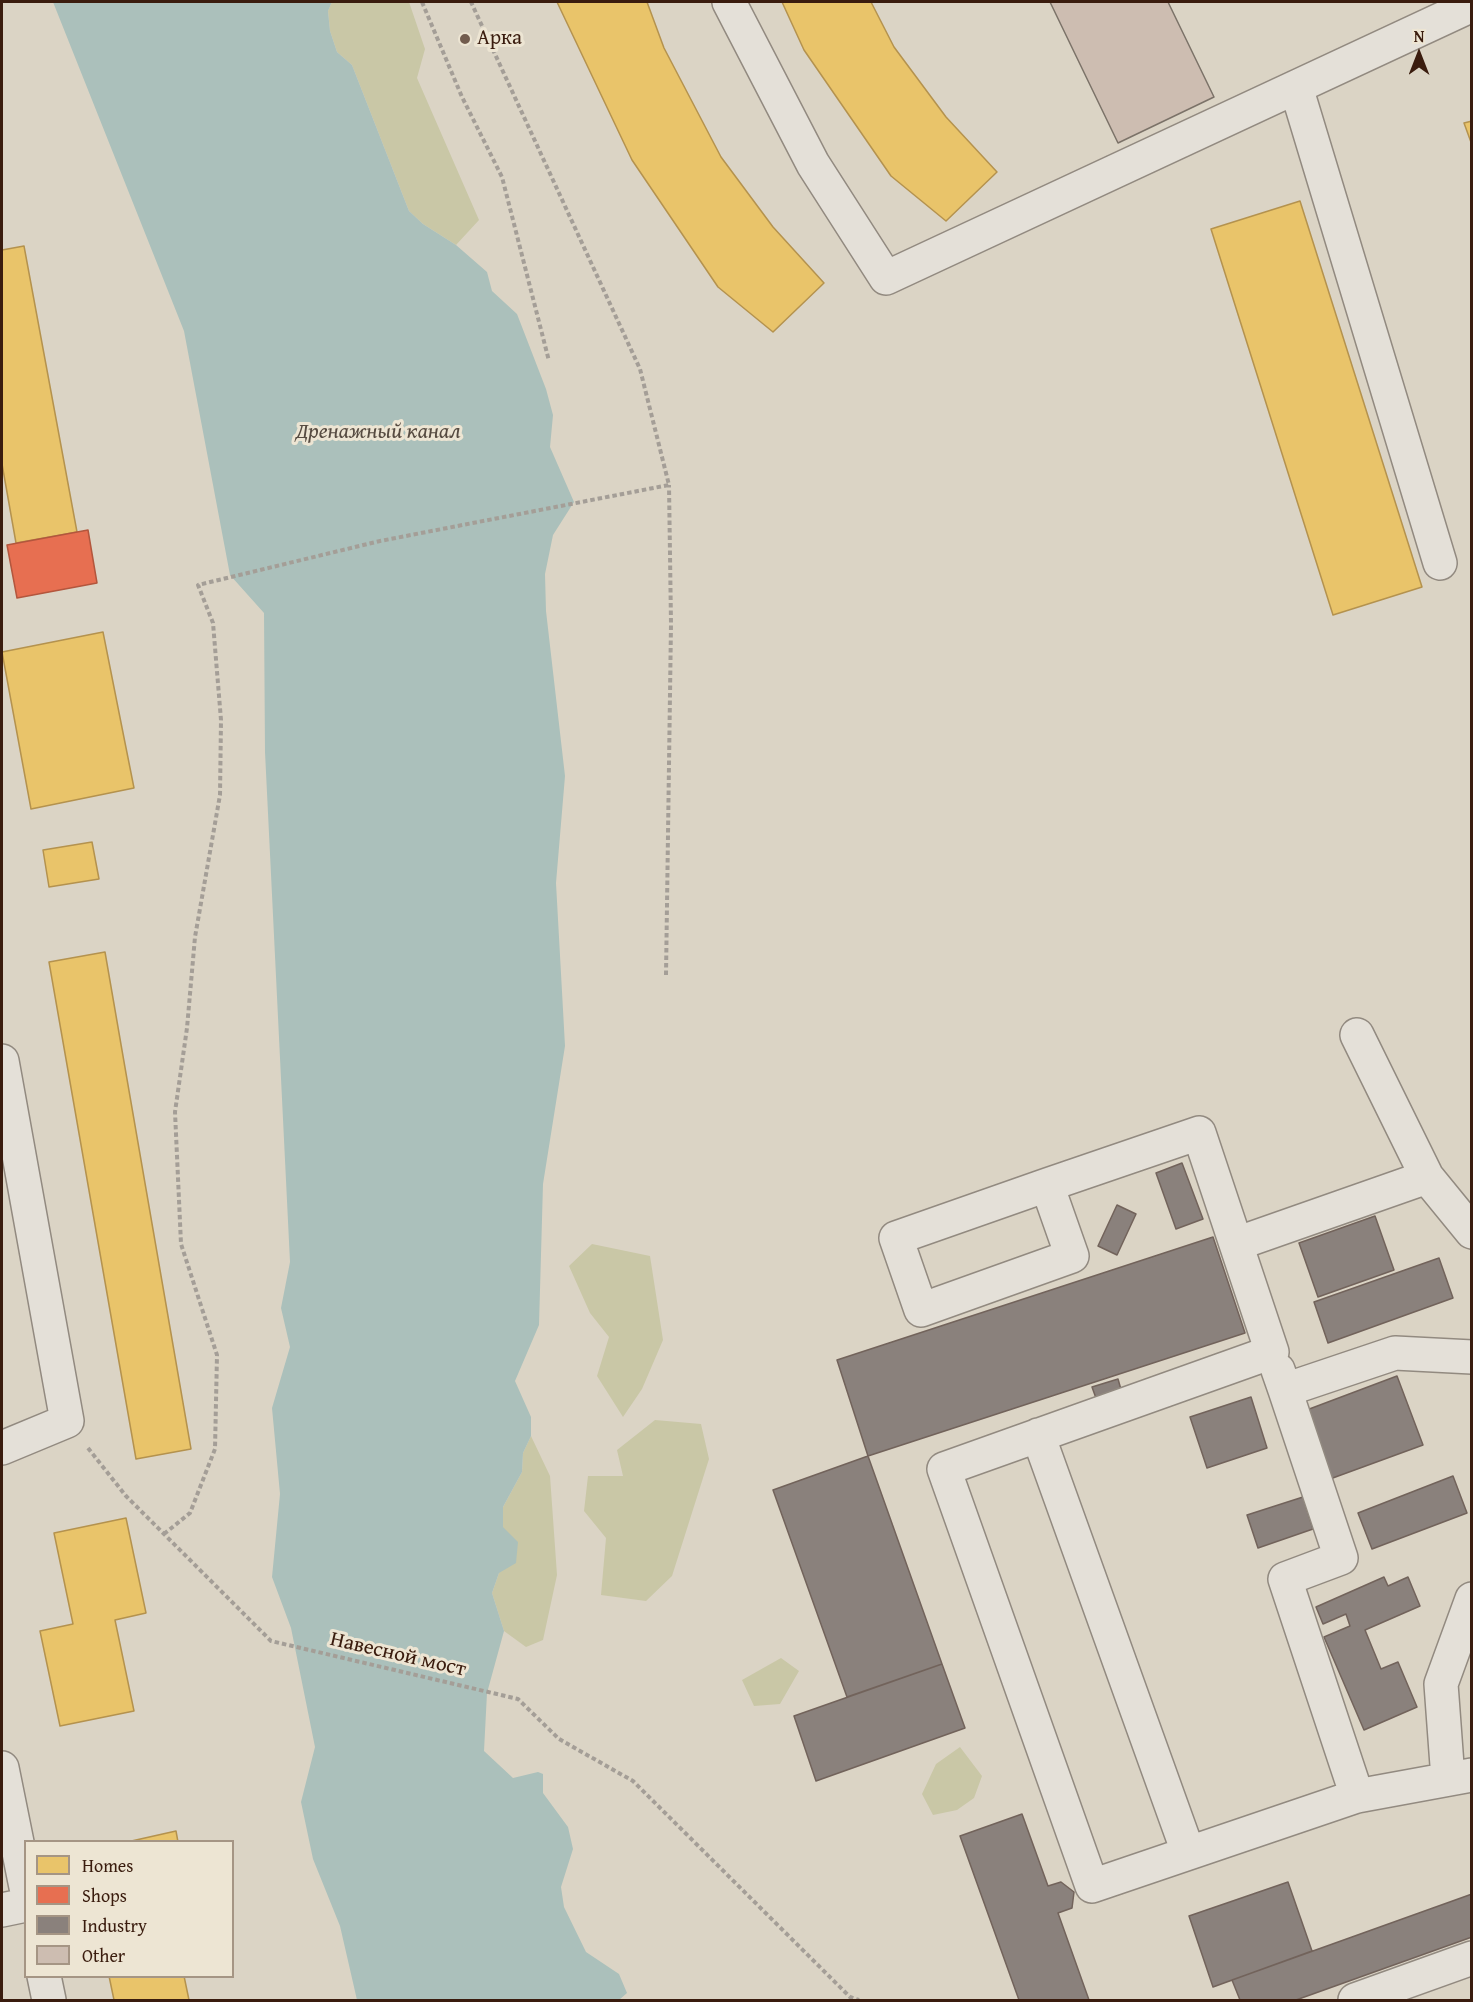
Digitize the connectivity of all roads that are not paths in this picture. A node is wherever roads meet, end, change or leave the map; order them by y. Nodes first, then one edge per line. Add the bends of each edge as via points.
1 (729, 2) edge
2 (1472, 5) edge
3 (1296, 87) junction
4 (1440, 563) dead end
5 (1357, 1035) dead end
6 (2, 1061) edge
7 (1427, 1177) junction
8 (1047, 1185) junction
9 (1472, 1232) edge
10 (1236, 1244) junction
11 (1272, 1352) junction
12 (1472, 1357) edge
13 (1285, 1390) junction
14 (1038, 1435) junction
15 (2, 1448) edge
16 (1472, 1599) edge
17 (2, 1768) edge
18 (1460, 1777) edge
19 (1357, 1796) junction
20 (1188, 1852) junction
21 (24, 1877) edge
22 (24, 1905) edge
23 (2, 1910) edge
24 (1472, 1958) edge
25 (44, 1978) edge
26 (49, 2001) edge
27 (1356, 2001) edge

1 - 3 lane via 813,164 886,278
2 - 3 lane
3 - 4 lane
5 - 7 lane
6 - 15 lane via 68,1421
7 - 9 lane
7 - 10 lane
8 - 8 lane via 1072,1256 921,1310 896,1238
8 - 10 lane via 1199,1133
10 - 11 lane
11 - 13 lane
11 - 14 lane
12 - 13 lane via 1395,1353
13 - 19 lane via 1341,1558 1285,1579
14 - 20 lane
14 - 20 lane via 944,1469 1092,1886
16 - 18 lane via 1441,1684
17 - 21 lane
18 - 19 lane
19 - 20 lane
22 - 23 lane
24 - 27 lane
25 - 26 lane

